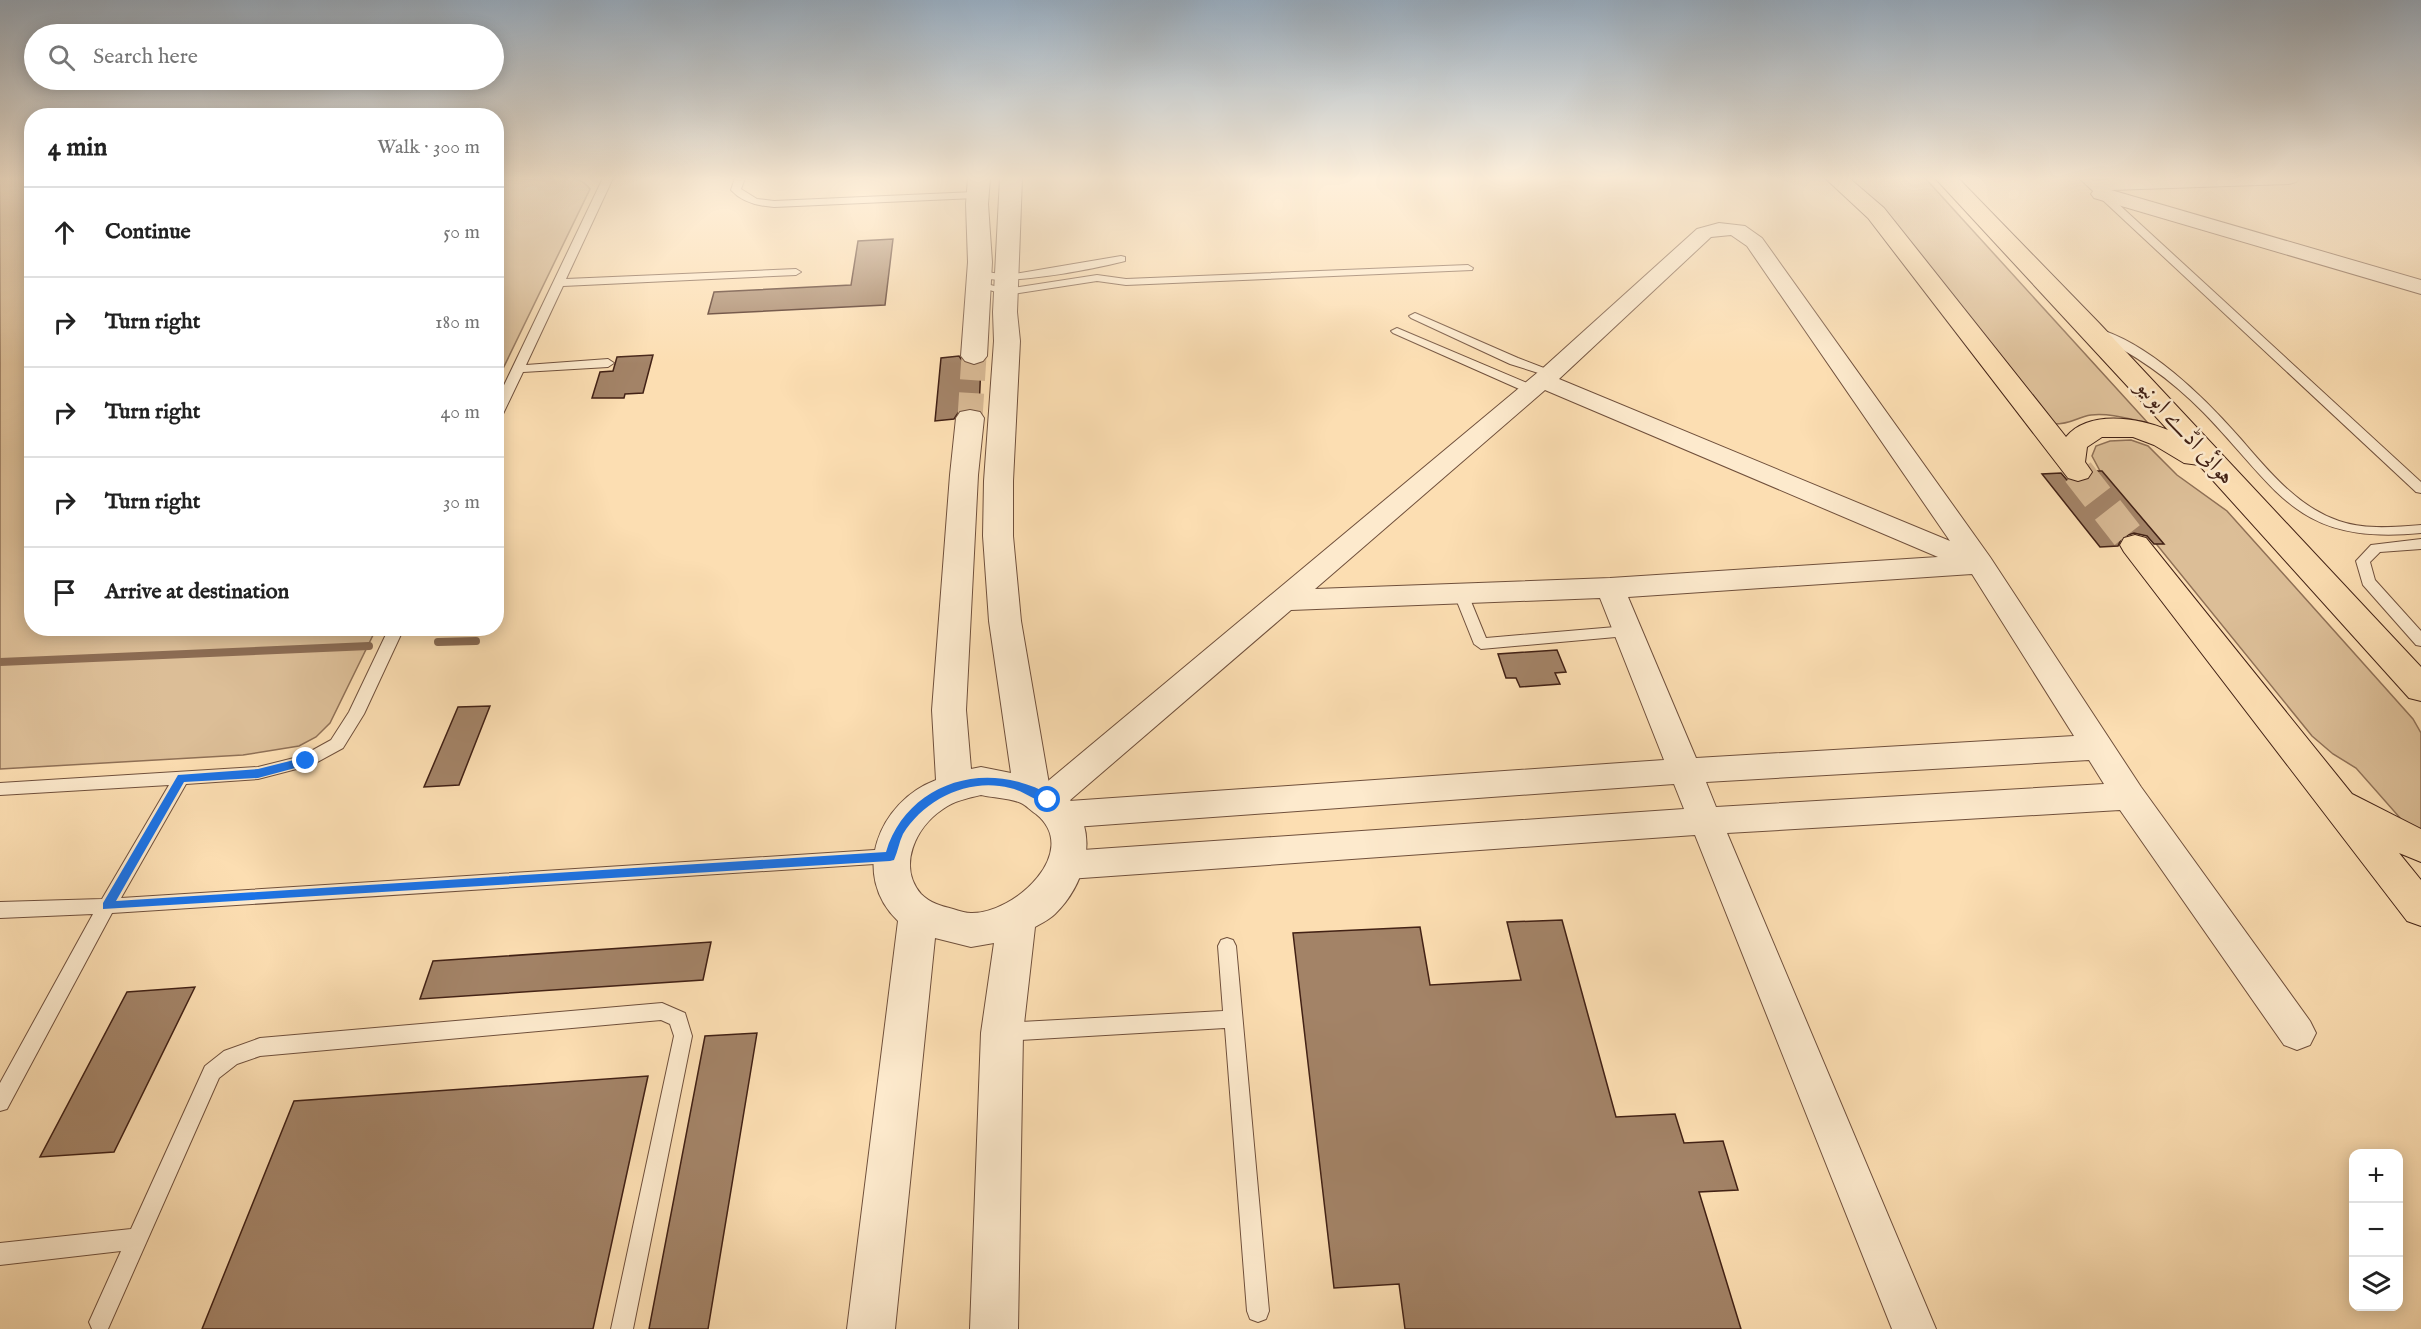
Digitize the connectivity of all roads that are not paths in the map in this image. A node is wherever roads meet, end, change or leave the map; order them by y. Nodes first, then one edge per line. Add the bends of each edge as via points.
1 (579, 240) edge
2 (980, 240) edge
3 (1000, 240) edge
4 (1697, 240) edge
5 (1753, 240) edge
6 (1897, 240) edge
7 (2006, 240) edge
8 (2151, 240) edge
9 (2268, 240) edge
10 (1121, 259) dead end
11 (1467, 268) dead end
12 (796, 272) dead end
13 (993, 282) junction
14 (559, 283) junction
15 (2421, 287) edge
16 (1415, 316) dead end
17 (2090, 328) junction
18 (1396, 331) dead end
19 (1007, 341) junction
20 (608, 363) dead end
21 (518, 369) junction
22 (1541, 381) junction
23 (504, 399) edge
24 (970, 418) tunnel mouth
25 (2221, 473) junction
26 (2421, 489) edge
27 (2421, 529) edge
28 (2421, 544) edge
29 (2135, 545) tunnel mouth
30 (1980, 564) junction
31 (1610, 588) junction
32 (1461, 594) junction
33 (1284, 600) junction
34 (1627, 630) junction
35 (393, 636) edge
36 (2421, 641) edge
37 (2421, 689) edge
38 (2097, 747) junction
39 (1684, 771) junction
40 (181, 778) junction
41 (954, 787) junction
42 (0, 789) edge
43 (2129, 796) junction
44 (2336, 801) junction
45 (1047, 802) junction
46 (1704, 821) junction
47 (2421, 847) edge
48 (890, 856) junction
49 (1068, 865) junction
50 (107, 906) junction
51 (2421, 909) edge
52 (0, 910) edge
53 (918, 915) junction
54 (1017, 919) junction
55 (1227, 946) dead end
56 (1234, 1019) junction
57 (1002, 1032) junction
58 (2297, 1033) dead end
59 (0, 1102) edge
60 (138, 1239) junction
61 (0, 1254) edge
62 (1258, 1311) dead end
63 (100, 1322) dead end
64 (622, 1329) edge
65 (871, 1329) edge
66 (994, 1329) edge
67 (1914, 1329) edge

1 - 14 lane
2 - 13 street
3 - 13 street
4 - 22 street
5 - 30 street
6 - 25 main road via 2075,468 2072,447 2089,432 2130,428 2155,434
7 - 17 main road, ہوائی اڈے ایونیو
8 - 26 lane
9 - 15 street
10 - 13 lane
11 - 13 lane via 1126,282 1097,278
12 - 14 lane
13 - 19 street
13 - 19 street via 974,349
14 - 21 lane
16 - 22 lane via 1514,361
17 - 25 main road, ہوائی اڈے ایونیو
17 - 27 lane via 2130,346 2168,374 2207,409 2293,500 2325,521 2354,529
18 - 22 lane
19 - 45 street via 999,564 1006,635
20 - 21 lane
21 - 23 lane
22 - 30 street
22 - 33 street
24 - 41 street via 949,710
25 - 37 main road, ہوائی اڈے ایونیو
28 - 36 lane via 2376,548 2362,561 2368,582
29 - 44 main road
30 - 31 street
30 - 38 street
31 - 32 street
31 - 34 street
32 - 33 street
32 - 34 lane via 1481,644
33 - 45 street
34 - 39 street
35 - 40 lane via 356,714 337,744 323,754 258,773
38 - 39 street
38 - 43 street
39 - 45 street
39 - 46 street
40 - 42 lane
40 - 50 lane
41 - 45 street via 981,781 1007,782
41 - 48 street via 930,798 911,815 897,835
43 - 46 street
43 - 58 street
44 - 47 main road
44 - 51 main road
45 - 49 street via 1068,832
46 - 49 street
46 - 67 street
48 - 50 lane
48 - 53 street via 892,879 901,899
49 - 54 street via 1055,889
50 - 52 lane
50 - 59 lane
53 - 54 street via 940,926 963,930 992,928
53 - 65 street
54 - 57 street
55 - 56 lane
56 - 57 lane
56 - 62 lane
57 - 66 street
60 - 61 lane
60 - 63 lane
60 - 64 lane via 212,1072 231,1057 260,1047 662,1011 678,1019 683,1036

